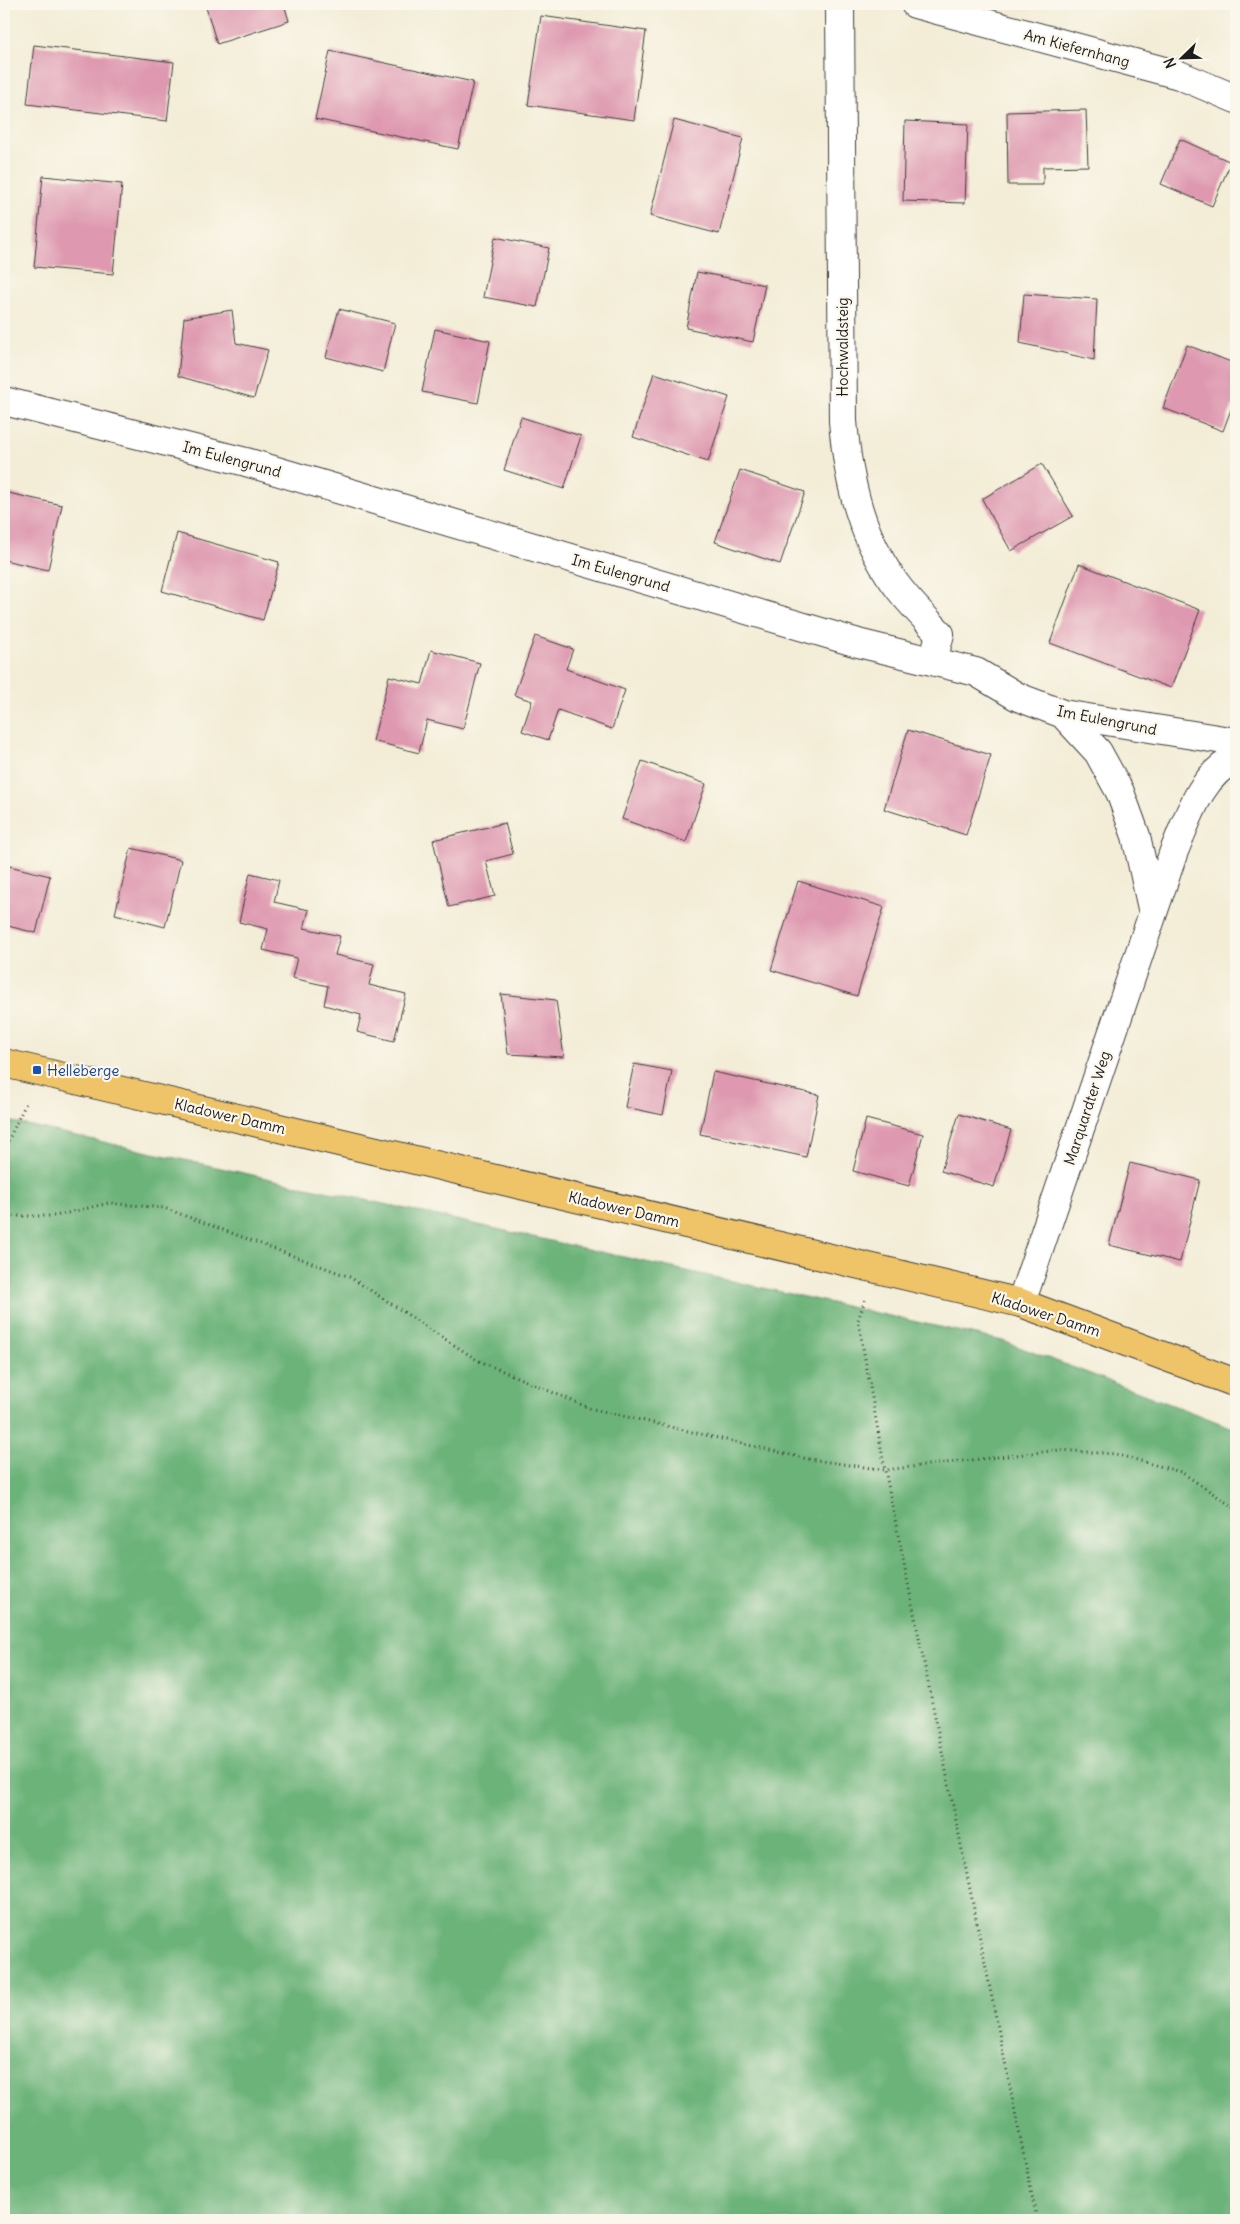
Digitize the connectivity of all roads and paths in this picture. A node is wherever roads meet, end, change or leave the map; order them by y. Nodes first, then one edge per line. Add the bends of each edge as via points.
1 (840, 4) edge
2 (915, 4) edge
3 (1236, 99) edge
4 (4, 401) edge
5 (933, 661) junction
6 (1063, 714) junction
7 (1236, 742) edge
8 (1236, 758) edge
9 (1153, 914) junction
10 (4, 1063) edge
11 (42, 1071) junction
12 (4, 1144) edge
13 (4, 1212) edge
14 (877, 1268) junction
15 (1021, 1302) junction
16 (1236, 1383) edge
17 (885, 1470) junction
18 (1236, 1509) edge
19 (1037, 2220) edge

1 - 5 street, Hochwaldsteig via 846,460 856,504 873,547 901,591 940,634
2 - 3 street, Am Kiefernhang via 1180,75
4 - 5 street, Im Eulengrund via 246,462 848,640
5 - 6 street, Im Eulengrund via 976,672 1018,696
6 - 7 street, Im Eulengrund
6 - 9 street via 1098,752 1120,792 1136,836
8 - 9 street, Marquardter Weg via 1204,783 1174,851
9 - 15 street, Marquardter Weg
10 - 11 main road, Kladower Damm
11 - 12 path
11 - 14 main road, Kladower Damm
13 - 17 path via 13,1216 55,1216 109,1203 164,1208 350,1277 477,1360 589,1408 808,1459
14 - 15 main road, Kladower Damm
14 - 17 path via 858,1320
15 - 16 main road, Kladower Damm
17 - 18 path via 1059,1450 1115,1454 1181,1472
17 - 19 path

